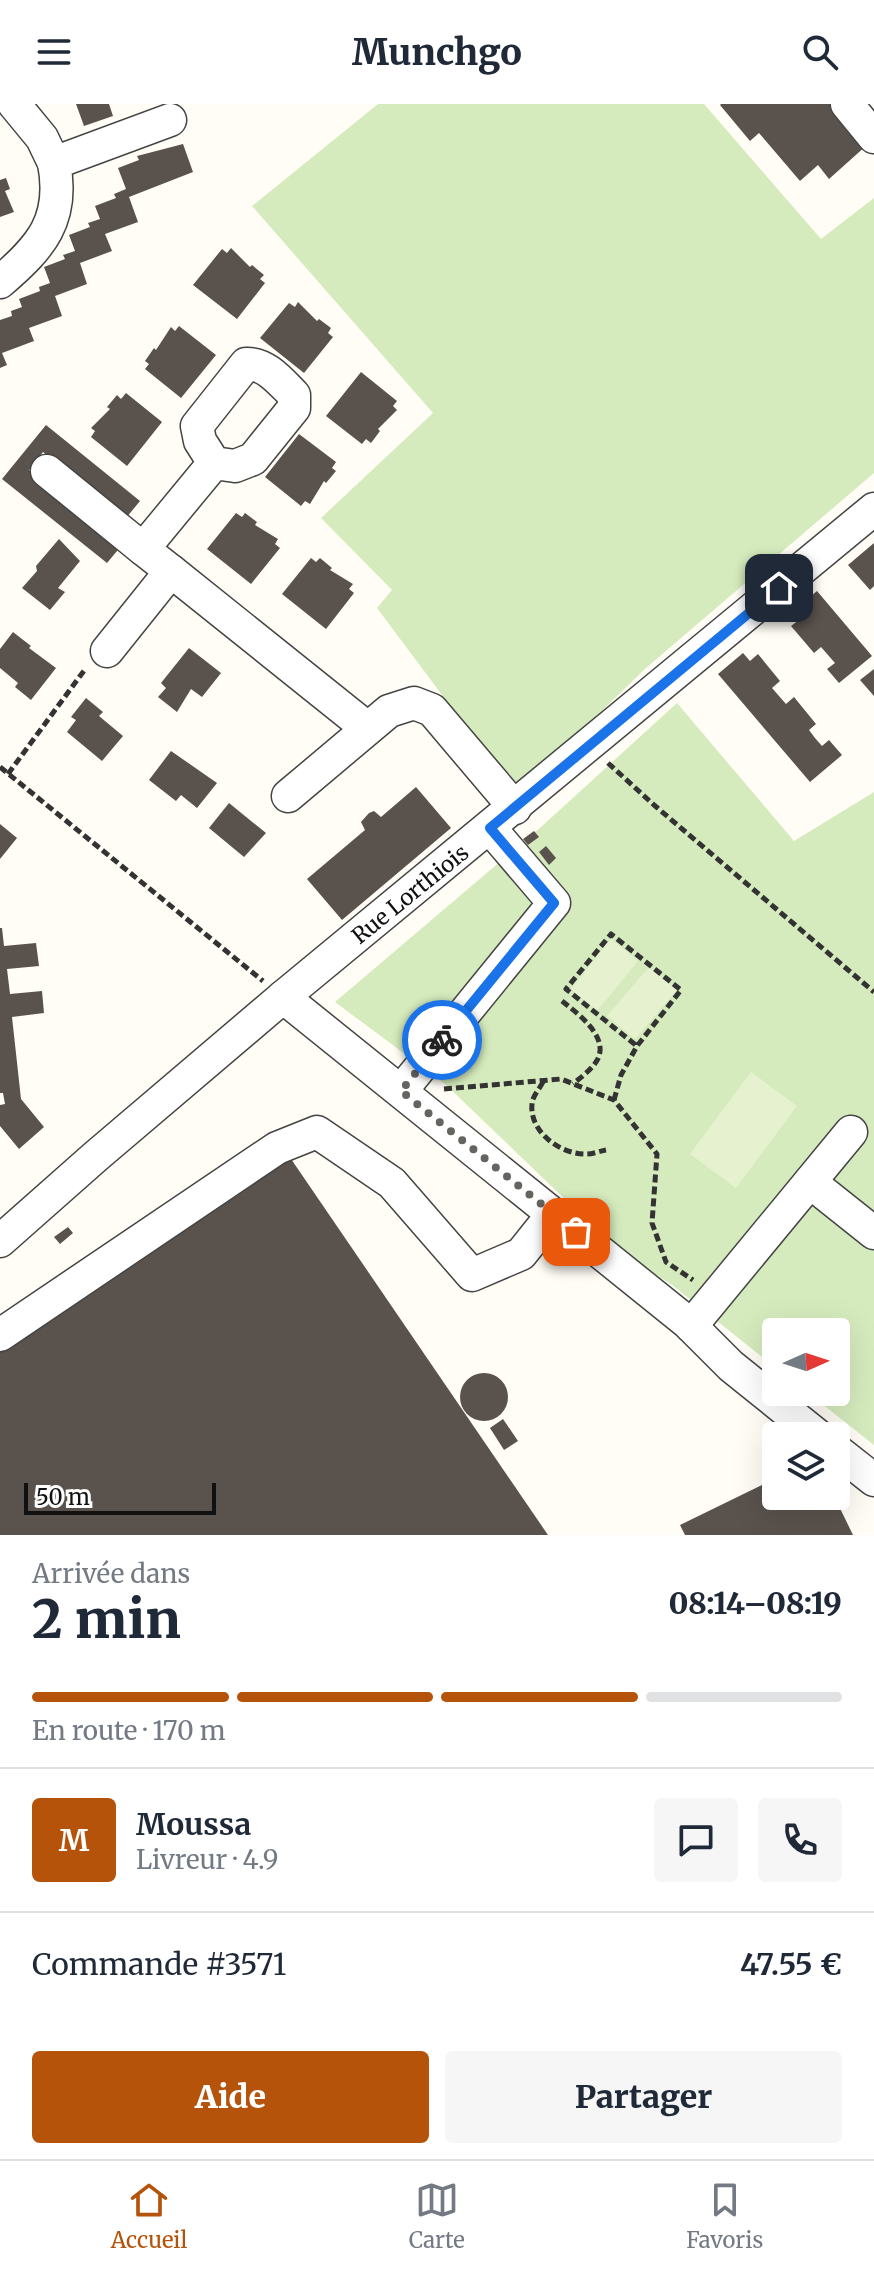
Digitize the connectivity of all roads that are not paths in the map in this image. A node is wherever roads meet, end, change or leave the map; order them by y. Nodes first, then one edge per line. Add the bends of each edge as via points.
1 (14, 104) edge
2 (847, 104) edge
3 (170, 120) dead end
4 (874, 137) edge
5 (54, 163) junction
6 (0, 282) edge
7 (214, 463) dead end
8 (47, 471) dead end
9 (874, 509) edge
10 (143, 549) junction
11 (171, 571) junction
12 (107, 651) road end
13 (359, 722) junction
14 (288, 796) dead end
15 (515, 808) junction
16 (490, 828) junction
17 (283, 997) junction
18 (401, 1091) junction
19 (851, 1132) dead end
20 (95, 1157) junction
21 (810, 1182) junction
22 (553, 1214) junction
23 (0, 1216) edge
24 (874, 1233) edge
25 (0, 1241) edge
26 (691, 1326) junction
27 (0, 1335) edge
28 (801, 1422) edge
29 (850, 1461) edge
30 (874, 1480) edge

1 - 5 street via 42,138
2 - 4 street
3 - 5 street
5 - 6 street via 57,195 50,226 34,251
7 - 10 street
8 - 10 street
9 - 15 street, Rue Lorthiois
10 - 11 street
11 - 12 street
11 - 13 street
13 - 14 street
13 - 15 street via 396,706 424,705
15 - 16 street, Rue Lorthiois
16 - 17 street, Rue Lorthiois
16 - 18 street via 554,903
17 - 18 street
17 - 20 street, Rue Lorthiois
18 - 22 street
19 - 21 street
20 - 23 street, Rue Lorthiois
20 - 25 street, Rue Lorthiois
21 - 24 street
21 - 26 street
22 - 26 street
22 - 27 street via 521,1254 472,1275 392,1183 317,1132 277,1148
26 - 28 street
29 - 30 street

